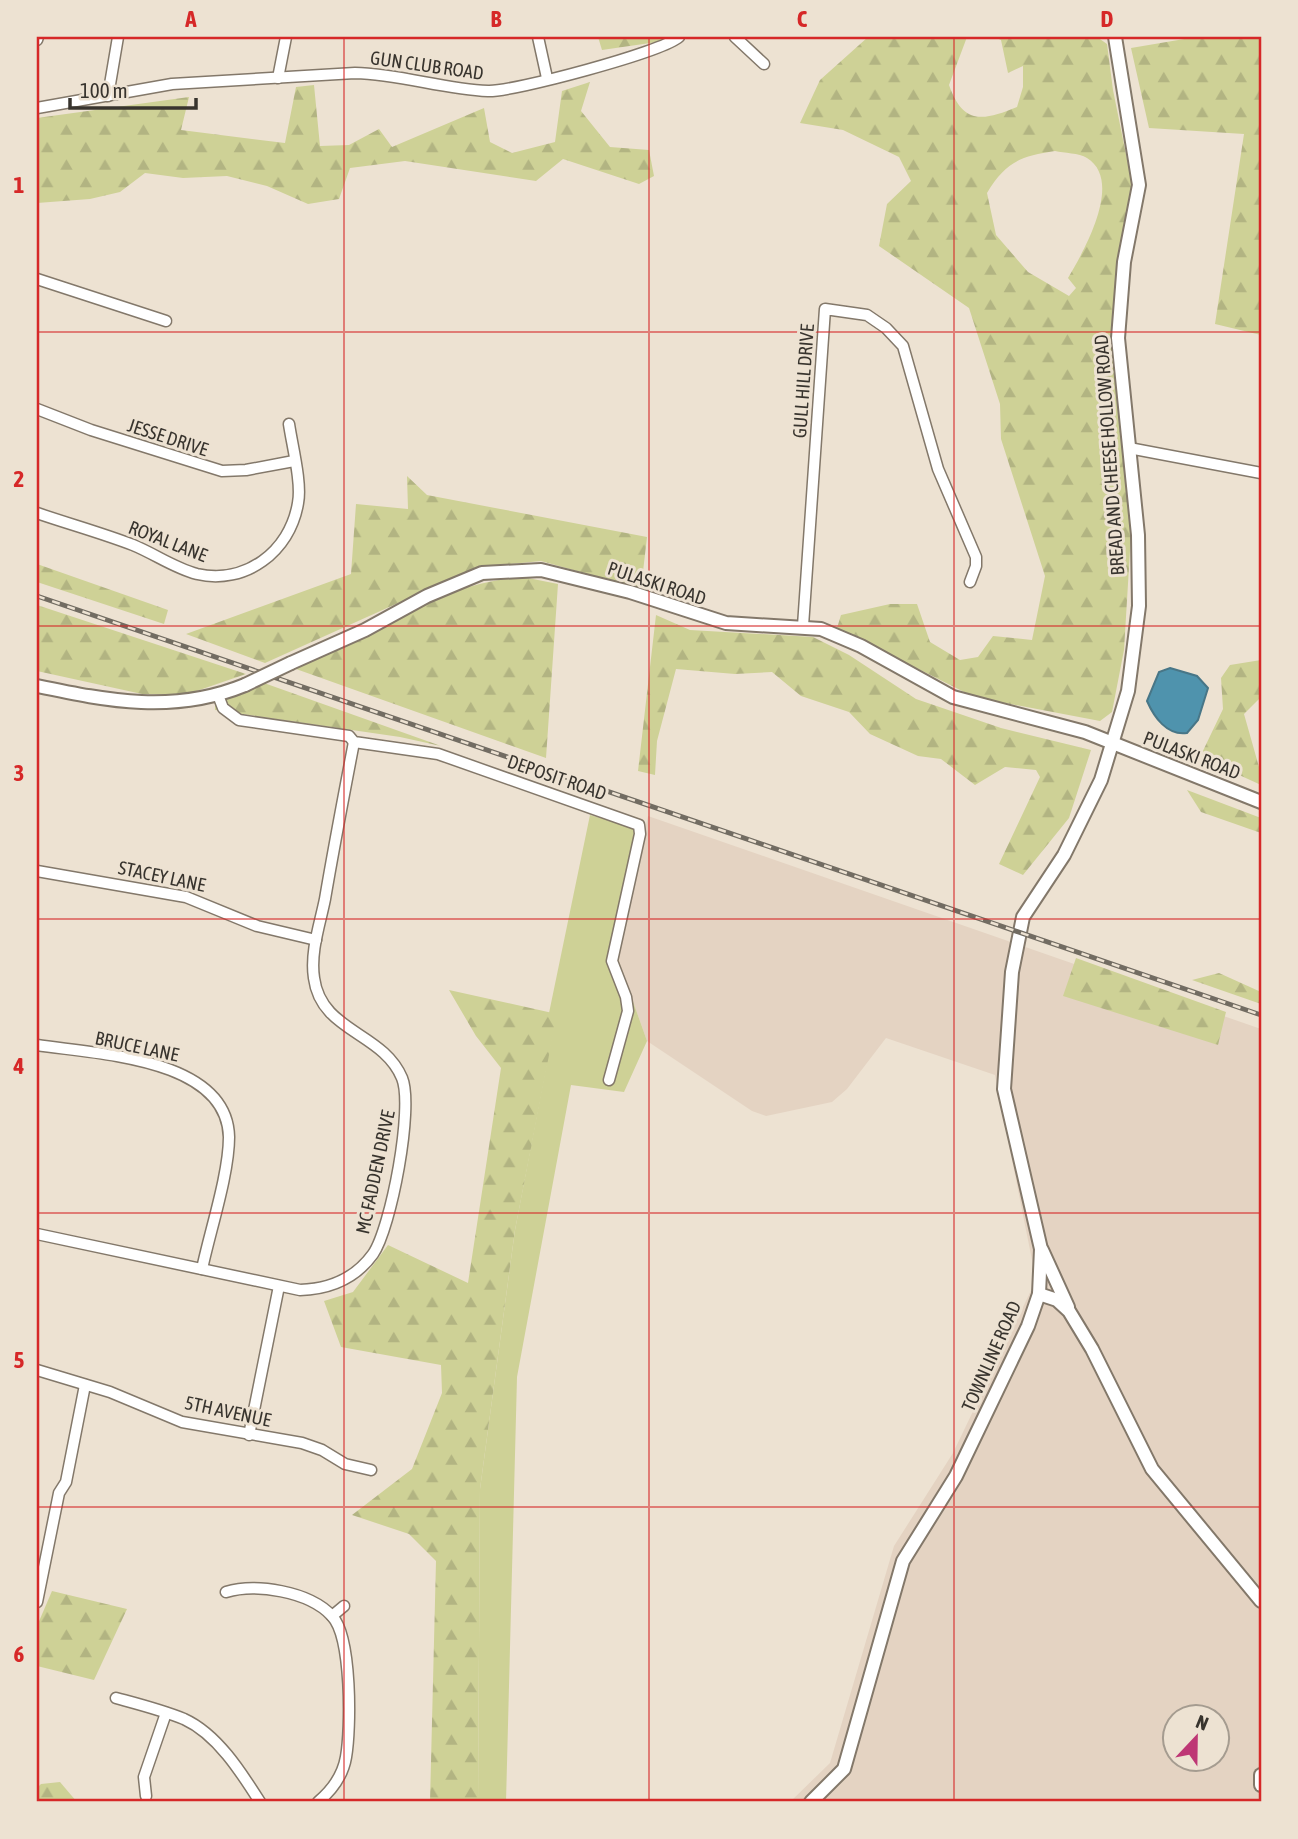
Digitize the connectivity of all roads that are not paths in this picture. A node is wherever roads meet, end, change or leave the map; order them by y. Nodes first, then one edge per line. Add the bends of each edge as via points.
1 (118, 37) edge
2 (286, 37) edge
3 (538, 37) edge
4 (680, 37) edge
5 (735, 37) edge
6 (1115, 37) edge
7 (764, 64) dead end
8 (278, 78) junction
9 (547, 78) junction
10 (108, 96) junction
11 (37, 108) edge
12 (37, 279) edge
13 (166, 321) dead end
14 (37, 409) edge
15 (289, 424) dead end
16 (1129, 448) junction
17 (294, 461) junction
18 (1261, 473) edge
19 (37, 513) edge
20 (970, 582) dead end
21 (803, 626) junction
22 (37, 686) edge
23 (218, 695) junction
24 (354, 742) junction
25 (1112, 744) junction
26 (1261, 802) edge
27 (37, 871) edge
28 (316, 940) junction
29 (37, 1045) edge
30 (609, 1080) dead end
31 (37, 1234) edge
32 (1041, 1249) junction
33 (202, 1269) junction
34 (279, 1286) junction
35 (1039, 1293) junction
36 (1069, 1311) junction
37 (37, 1370) edge
38 (85, 1385) junction
39 (249, 1435) junction
40 (372, 1470) dead end
41 (226, 1592) dead end
42 (37, 1601) edge
43 (1261, 1601) edge
44 (344, 1606) dead end
45 (332, 1616) junction
46 (116, 1698) dead end
47 (166, 1713) junction
48 (1261, 1775) edge
49 (1261, 1785) edge
50 (146, 1796) dead end
51 (260, 1802) edge
52 (318, 1802) edge
53 (811, 1802) edge

1 - 10 street
2 - 8 street
3 - 9 street
4 - 9 street, GUN CLUB ROAD via 633,57
5 - 7 street
6 - 16 main road, BREAD AND CHEESE HOLLOW ROAD via 1139,186 1124,262 1118,338
8 - 9 street, GUN CLUB ROAD via 382,74 492,91 512,90
8 - 10 street, GUN CLUB ROAD via 172,84
10 - 11 street, GUN CLUB ROAD
12 - 13 street
14 - 17 street, JESSE DRIVE via 222,471
15 - 17 street, ROYAL LANE
16 - 18 street
16 - 25 main road, BREAD AND CHEESE HOLLOW ROAD via 1139,606 1128,691
17 - 19 street, ROYAL LANE via 299,501 292,523 264,562 241,573 196,574 132,545
20 - 21 street, GULL HILL DRIVE via 976,556 938,469 903,346 867,315 825,309
21 - 23 main road, PULASKI ROAD, bridge via 726,623 541,570 482,573
21 - 25 main road, PULASKI ROAD via 861,646 953,697 1054,723
22 - 23 main road, PULASKI ROAD via 135,702 193,702
23 - 24 street, DEPOSIT ROAD via 223,708 239,720 349,736
24 - 28 street, MC FADDEN DRIVE
24 - 30 street, DEPOSIT ROAD via 438,754 639,825 612,961 628,1011
25 - 26 main road, PULASKI ROAD
25 - 32 main road, TOWNLINE ROAD via 1101,780 1063,855 1023,917 1012,974 1004,1089
27 - 28 street, STACEY LANE via 186,897 257,926
28 - 34 street, MC FADDEN DRIVE via 314,978 323,1004 335,1019 392,1060 402,1078 407,1112 388,1211 374,1252 341,1283 320,1289
29 - 33 street, BRUCE LANE via 168,1067 210,1093 229,1136
31 - 33 street, MC FADDEN DRIVE
32 - 35 main road, TOWNLINE ROAD
32 - 36 main road
33 - 34 street, MC FADDEN DRIVE
34 - 39 street
35 - 36 main road
35 - 53 main road, TOWNLINE ROAD via 1008,1370 956,1476 903,1561 844,1769
36 - 43 main road via 1152,1469
37 - 38 street, 5TH AVENUE
38 - 39 street, 5TH AVENUE via 182,1422
38 - 42 street
39 - 40 street, 5TH AVENUE via 302,1443 345,1464
41 - 45 street via 246,1586 276,1591 298,1596
44 - 45 street
45 - 52 street via 348,1664 346,1758 329,1792
46 - 47 street
47 - 50 street via 144,1777
47 - 51 street via 204,1732
48 - 49 main road

